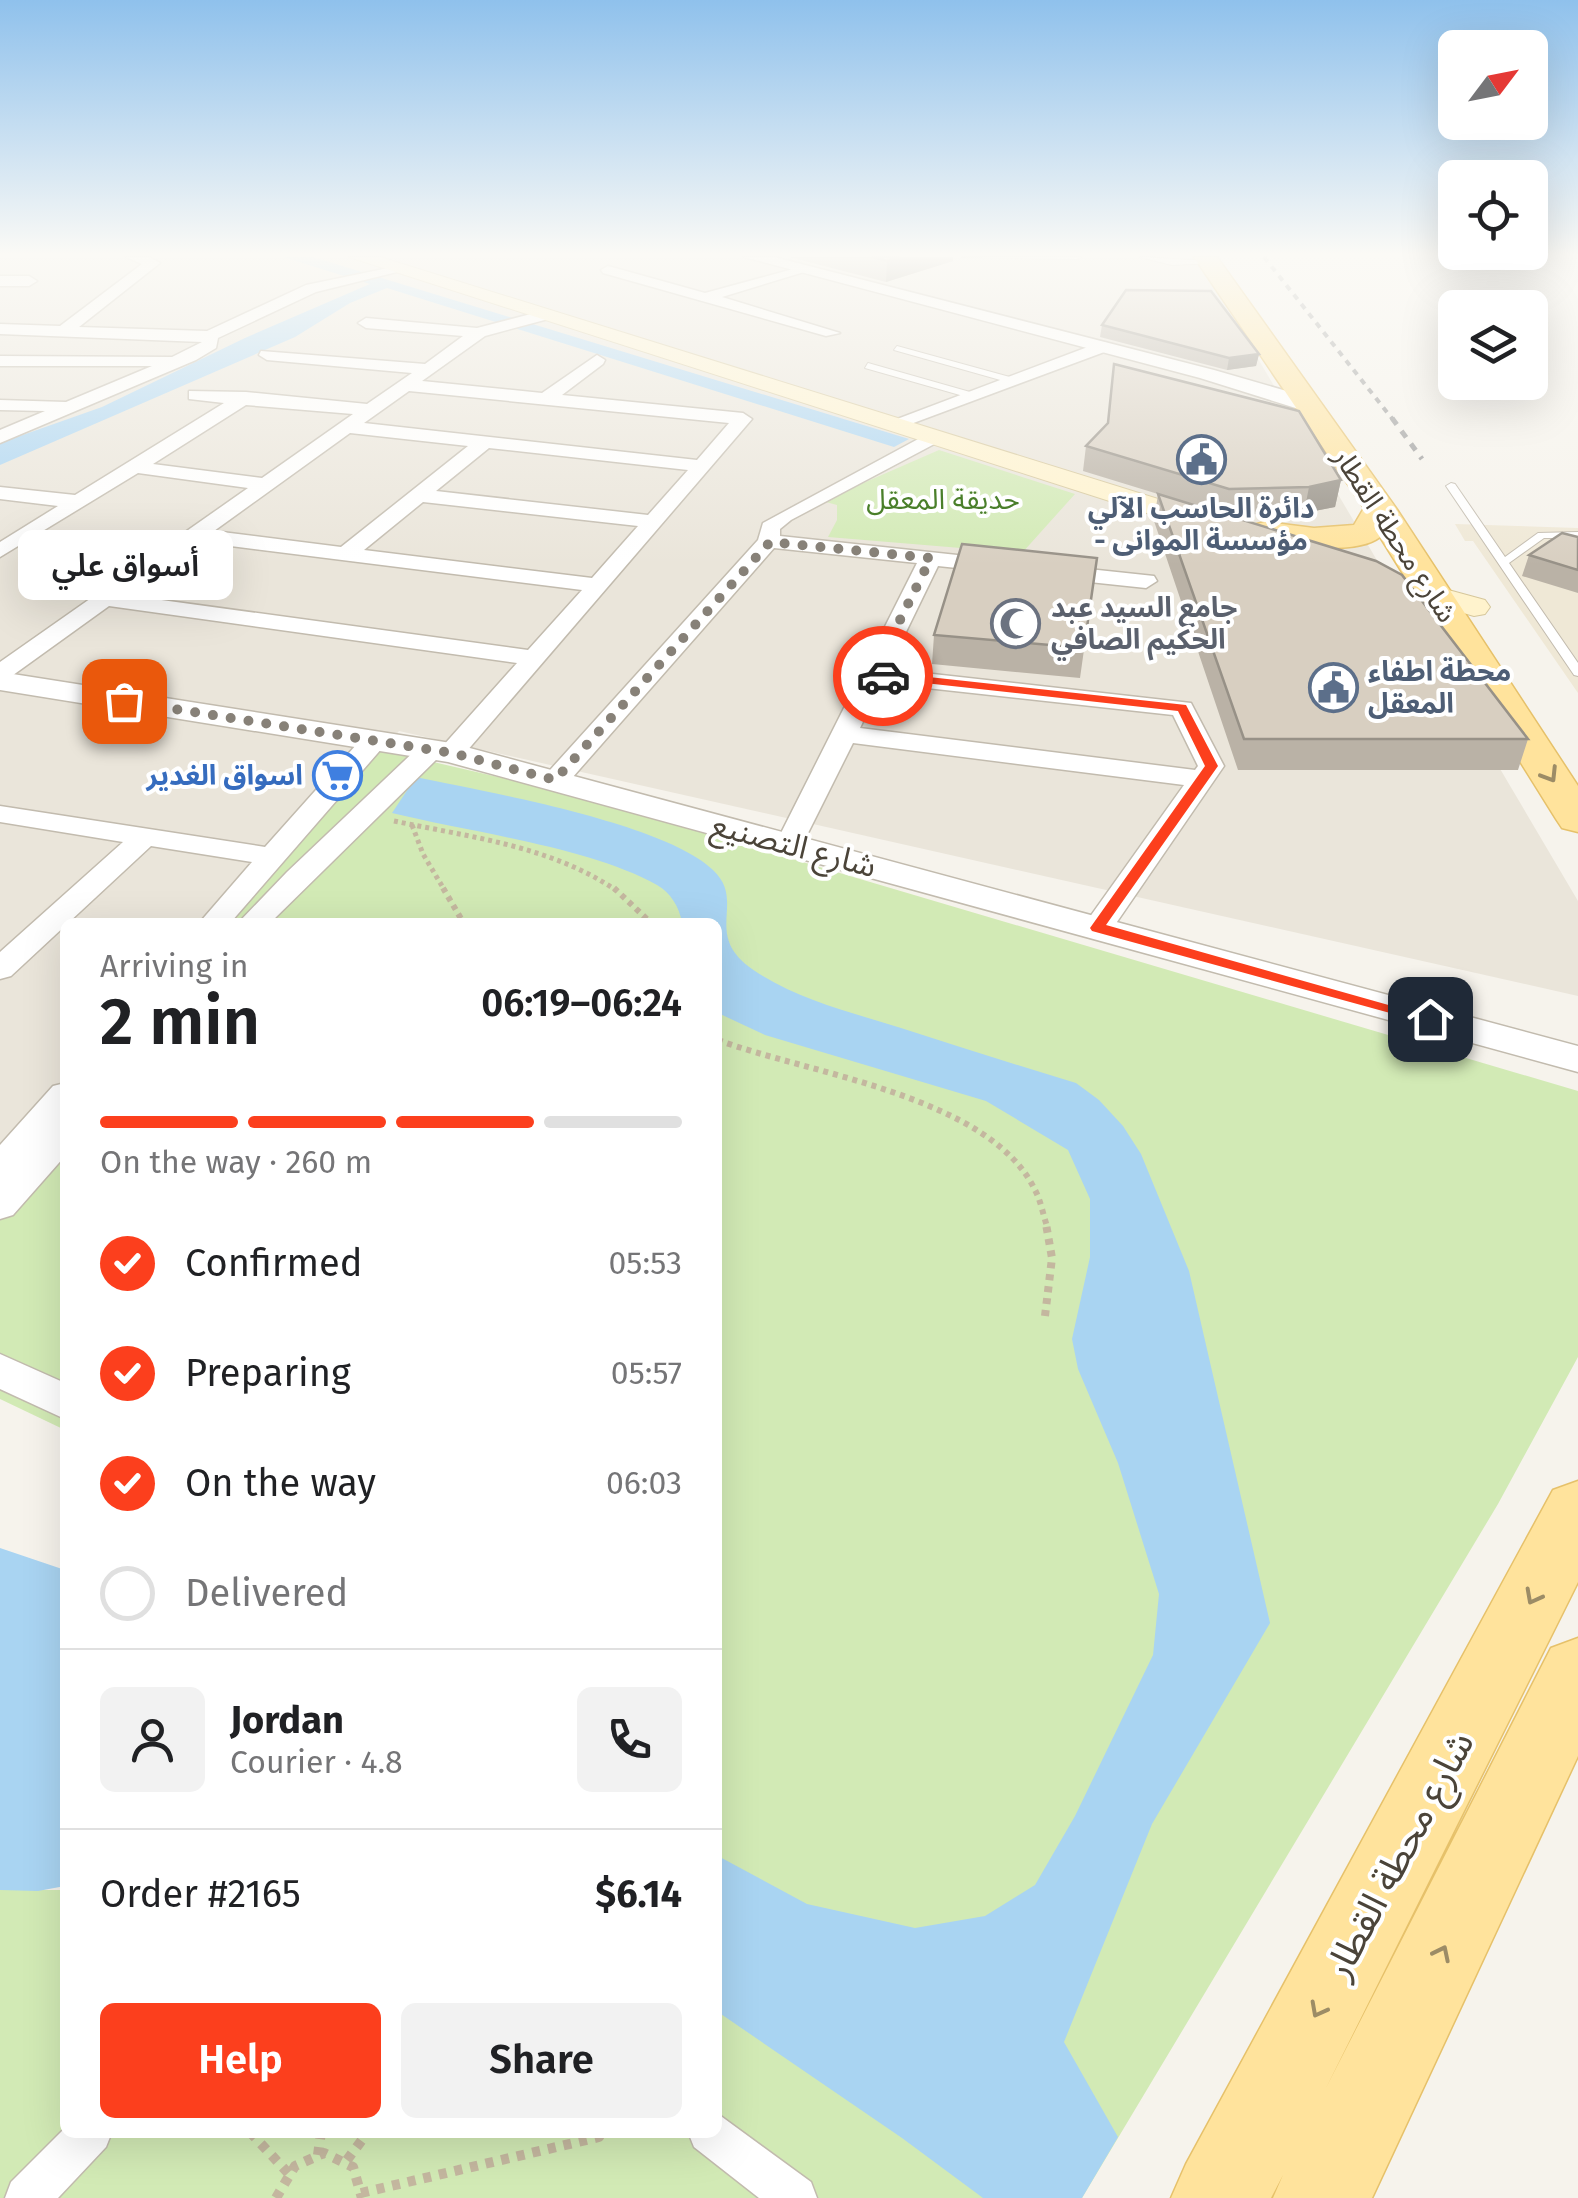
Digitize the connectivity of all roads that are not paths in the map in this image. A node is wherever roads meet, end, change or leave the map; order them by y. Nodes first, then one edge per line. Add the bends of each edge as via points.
1 (181, 360) edge
2 (320, 360) edge
3 (442, 360) edge
4 (597, 360) dead end
5 (678, 360) edge
6 (939, 360) edge
7 (1069, 360) edge
8 (1150, 360) edge
9 (1279, 360) edge
10 (1284, 360) edge
11 (0, 361) edge
12 (42, 361) junction
13 (177, 362) junction
14 (868, 366) dead end
15 (1283, 366) junction
16 (428, 369) junction
17 (1206, 374) junction
18 (11, 378) dead end
19 (1014, 381) junction
20 (406, 385) junction
21 (195, 394) dead end
22 (974, 396) junction
23 (246, 398) junction
24 (546, 399) junction
25 (0, 405) edge
26 (1310, 405) junction
27 (76, 406) junction
28 (370, 410) junction
29 (894, 424) junction
30 (346, 427) junction
31 (0, 437) edge
32 (933, 437) junction
33 (485, 442) junction
34 (702, 466) junction
35 (134, 467) junction
36 (266, 484) junction
37 (1452, 486) dead end
38 (0, 492) edge
39 (418, 495) junction
40 (78, 502) junction
41 (1380, 508) junction
42 (653, 522) junction
43 (1219, 526) junction
44 (1265, 532) junction
45 (194, 535) junction
46 (1578, 535) edge
47 (770, 542) junction
48 (0, 551) edge
49 (345, 554) junction
50 (931, 558) junction
51 (1504, 562) junction
52 (1364, 567) junction
53 (1146, 581) dead end
54 (598, 585) junction
55 (1447, 592) junction
56 (104, 599) junction
57 (535, 658) junction
58 (1578, 672) edge
59 (873, 674) junction
60 (4, 683) edge
61 (844, 734) junction
62 (374, 741) junction
63 (441, 752) junction
64 (1202, 778) junction
65 (555, 780) junction
66 (0, 814) edge
67 (1578, 819) edge
68 (145, 838) junction
69 (790, 844) junction
70 (272, 858) junction
71 (220, 918) edge
72 (258, 918) edge
73 (1097, 928) junction
74 (0, 970) edge
75 (1578, 1059) edge
76 (60, 1100) edge
77 (60, 1139) edge
78 (0, 1168) edge
79 (0, 1206) edge
80 (0, 1370) edge
81 (60, 1400) edge
82 (1578, 1511) edge
83 (1578, 1673) edge
84 (85, 2138) edge
85 (717, 2138) edge
86 (28, 2198) edge
87 (795, 2198) edge
88 (1220, 2198) edge
89 (1322, 2198) edge

1 - 13 street
2 - 16 street
3 - 16 street
4 - 24 street
5 - 29 main road
6 - 19 lane
7 - 19 street
8 - 17 street
9 - 15 main road, شارع محطة القطار
10 - 55 main road, شارع محطة القطار
11 - 12 street
12 - 13 street
12 - 18 street
13 - 27 street
14 - 22 lane
15 - 17 street via 1262,376
15 - 26 main road, شارع محطة القطار
16 - 20 street
17 - 26 street
19 - 22 street
20 - 24 street
20 - 28 street
21 - 23 street
22 - 29 street
23 - 28 street
23 - 35 street
24 - 34 street via 743,419
25 - 27 street
26 - 41 main road, شارع محطة القطار
27 - 31 street
28 - 30 street
29 - 32 main road
30 - 33 street
30 - 36 street
32 - 43 main road
32 - 47 street via 784,516 770,527
33 - 34 street
33 - 39 street
34 - 42 street
35 - 36 street
35 - 40 street
36 - 45 street
37 - 51 lane
38 - 40 street
39 - 42 street
39 - 49 street
40 - 48 street
41 - 44 main road via 1366,534 1314,538
41 - 55 main road, شارع محطة القطار
42 - 54 street
43 - 44 main road
43 - 52 main road
44 - 52 main road
45 - 49 street
45 - 56 street
46 - 51 lane via 1542,535
47 - 50 street
47 - 65 street
49 - 54 street
50 - 53 street
50 - 59 street
51 - 58 lane
52 - 55 main road
54 - 57 street
55 -> 67 main road, شارع محطة القطار via 1532,709
56 - 57 street
56 - 60 street
57 - 63 street
59 - 61 street
59 - 64 street via 1182,708 1212,766
60 - 62 street, شارع التصنيع
61 - 64 street
61 - 69 street
62 - 63 street, شارع التصنيع
62 - 70 street
63 - 65 street, شارع التصنيع
63 - 72 street via 304,869
64 - 73 street
65 - 69 street, شارع التصنيع
66 - 68 street
68 - 70 street
68 - 74 street
69 - 73 street, شارع التصنيع
70 - 71 street
73 - 75 street, شارع التصنيع
76 - 78 street
77 - 79 street
80 - 81 street
82 -> 88 main road, شارع محطة القطار
89 -> 83 main road
84 - 86 street
85 - 87 street

